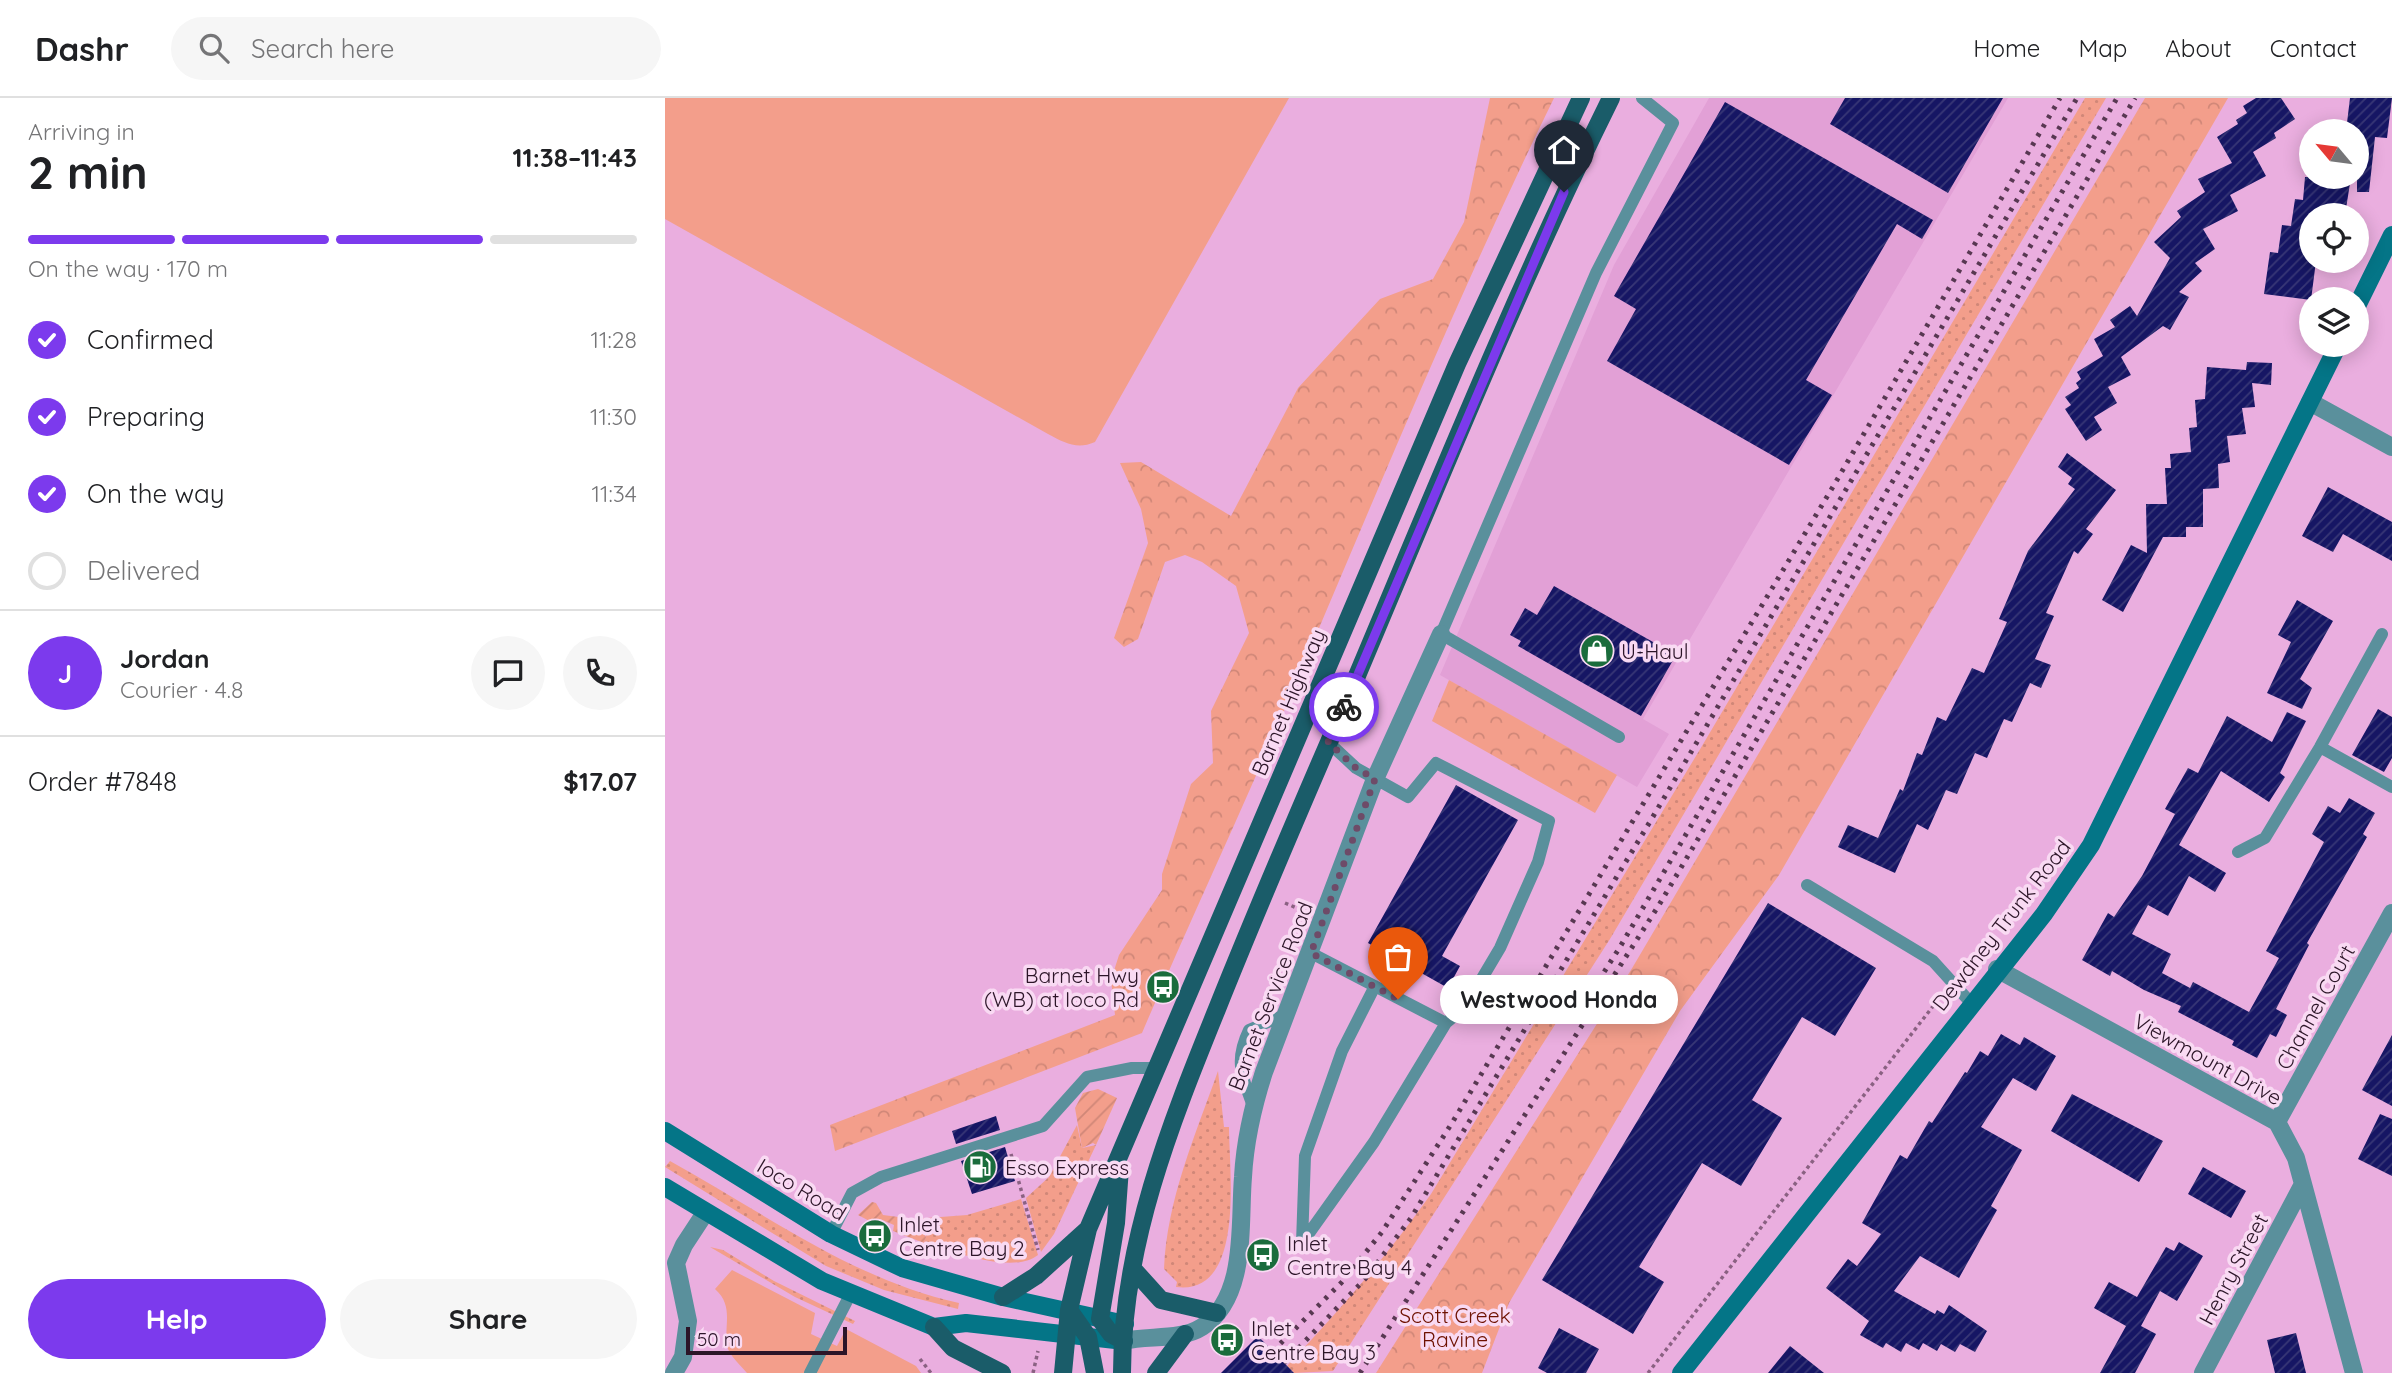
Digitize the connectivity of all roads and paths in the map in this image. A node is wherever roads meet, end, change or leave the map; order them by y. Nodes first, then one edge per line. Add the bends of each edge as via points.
1 (1581, 98) edge
2 (1611, 98) edge
3 (1642, 98) edge
4 (2392, 235) edge
5 (2366, 287) edge
6 (2332, 357) edge
7 (2310, 402) junction
8 (2392, 447) edge
9 (1441, 634) junction
10 (2382, 634) dead end
11 (1619, 737) dead end
12 (1328, 742) junction
13 (2320, 747) junction
14 (1375, 779) junction
15 (2392, 787) edge
16 (2238, 852) dead end
17 (1807, 886) dead end
18 (2392, 913) edge
19 (1311, 953) junction
20 (1997, 969) junction
21 (1953, 983) junction
22 (1375, 986) junction
23 (1971, 1003) junction
24 (1287, 1014) junction
25 (1446, 1023) junction
26 (1157, 1068) junction
27 (1254, 1106) junction
28 (2277, 1122) junction
29 (665, 1131) edge
30 (1006, 1139) junction
31 (1121, 1154) junction
32 (2302, 1186) junction
33 (665, 1187) edge
34 (705, 1213) junction
35 (1088, 1229) junction
36 (831, 1234) junction
37 (1040, 1256) dead end
38 (1133, 1269) junction
39 (851, 1293) junction
40 (1003, 1297) junction
41 (1069, 1310) junction
42 (1217, 1313) junction
43 (1100, 1319) junction
44 (934, 1327) junction
45 (1124, 1332) junction
46 (1065, 1334) junction
47 (1185, 1334) junction
48 (1089, 1338) junction
49 (1039, 1350) dead end
50 (1037, 1358) junction
51 (1045, 1358) dead end
52 (920, 1359) dead end
53 (674, 1373) edge
54 (810, 1373) edge
55 (931, 1373) edge
56 (1002, 1373) edge
57 (1033, 1373) edge
58 (1063, 1373) edge
59 (1094, 1373) edge
60 (1122, 1373) edge
61 (1156, 1373) edge
62 (1648, 1373) edge
63 (1681, 1373) edge
64 (2203, 1373) edge
65 (2354, 1373) edge

1 - 26 main road, Barnet Highway via 1457,364
2 - 12 main road via 1552,216
3 - 9 lane via 1672,123 1597,273
4 - 5 main road
6 - 7 main road, Dewdney Trunk Road
7 - 8 street
7 - 20 main road, Dewdney Trunk Road via 2091,845 2044,914
9 - 11 lane
9 - 14 street, Barnet Service Road
10 - 13 lane
12 - 14 lane
12 - 38 main road via 1164,1143
13 - 15 lane
13 - 16 lane via 2265,838
14 - 19 street, Barnet Service Road
14 - 25 lane via 1408,797 1436,763 1549,821 1538,862 1500,948 1465,1007
17 - 21 lane via 1933,961
18 - 28 street, Channel Court
19 - 22 lane
19 - 24 street, Barnet Service Road
20 - 23 main road, Dewdney Trunk Road
20 - 28 street, Viewmount Drive
21 - 23 lane
21 - 62 path
22 - 25 lane
22 - 25 lane via 1342,1051 1305,1156 1302,1244 1374,1142
23 - 63 main road, Dewdney Trunk Road
24 - 27 street, Barnet Service Road
24 - 27 lane via 1249,1030 1239,1050 1241,1074
26 - 30 lane via 1087,1077 1043,1126
26 - 31 main road, Barnet Highway
27 - 42 street, Barnet Service Road via 1238,1250 1228,1296
28 - 32 street, Viewmount Drive via 2296,1158
29 - 36 main road, Ioco Road
30 - 36 lane via 881,1177 852,1194
30 - 37 path
31 - 35 main road, Barnet Highway
31 - 43 main road via 1116,1223
32 - 64 street, Henry Street
32 - 65 street, Viewmount Drive
33 - 34 main road
34 - 39 main road via 821,1281
34 - 53 street via 676,1263 688,1321 683,1357
35 - 40 main road via 1036,1276
35 - 41 main road, Barnet Highway
36 - 40 main road, Ioco Road via 902,1268
38 - 42 main road via 1161,1300
38 - 45 main road
39 - 44 main road
39 - 54 lane
40 - 41 main road, Ioco Road
41 - 43 main road, Ioco Road
41 - 46 main road, Barnet Highway
41 - 48 main road
42 - 47 street
43 - 45 main road via 1111,1334
44 - 46 main road via 966,1323
44 - 56 main road via 953,1348
45 - 47 street
45 - 48 main road
45 - 60 main road
46 - 48 main road
46 - 58 main road, Barnet Highway
47 - 61 main road
48 - 59 main road
49 - 50 path
50 - 51 path
50 - 57 path
52 - 55 path

